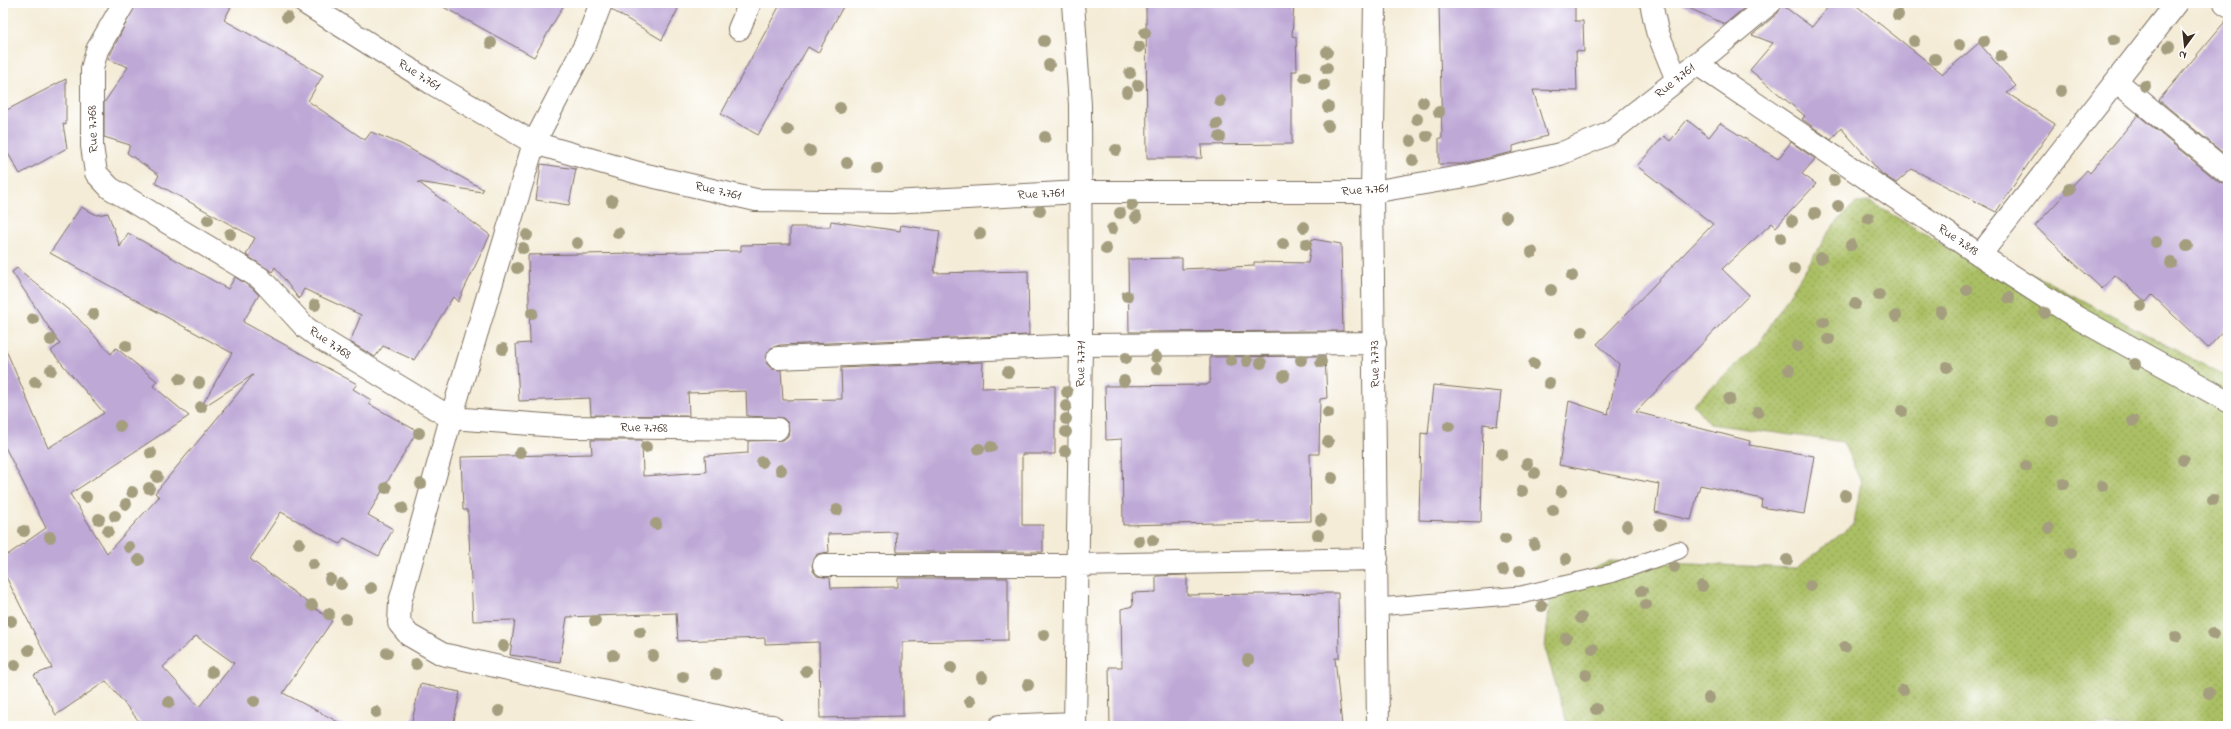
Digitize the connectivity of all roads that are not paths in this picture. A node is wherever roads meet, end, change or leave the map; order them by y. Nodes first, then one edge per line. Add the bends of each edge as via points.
1 (124, 3) edge
2 (305, 3) edge
3 (601, 3) edge
4 (750, 3) edge
5 (1073, 3) edge
6 (1375, 3) edge
7 (1651, 3) edge
8 (1770, 3) edge
9 (2177, 3) edge
10 (2225, 3) edge
11 (2228, 5) edge
12 (739, 29) dead end
13 (1697, 64) junction
14 (1677, 80) junction
15 (2116, 81) junction
16 (534, 143) junction
17 (2228, 173) edge
18 (1080, 192) junction
19 (1372, 192) junction
20 (1980, 255) junction
21 (1374, 343) junction
22 (1082, 345) junction
23 (778, 358) dead end
24 (2228, 402) edge
25 (451, 418) junction
26 (778, 429) dead end
27 (1679, 550) dead end
28 (1377, 559) junction
29 (824, 565) dead end
30 (1078, 565) junction
31 (1378, 607) junction
32 (1075, 724) edge
33 (762, 726) edge
34 (1000, 726) edge
35 (1378, 726) edge

1 - 25 street, Rue 7.768 via 98,50 92,69 92,146 96,173 110,188 260,278 305,327 321,339
2 - 16 street, Rue 7.761 via 433,84
3 - 16 street via 585,44
4 - 12 street
5 - 18 street, Rue 7.771 via 1080,105
6 - 19 street, Rue 7.773
7 - 14 street via 1658,31
8 - 13 street, Rue 7.761
9 - 15 street
10 - 11 street
13 - 14 street, Rue 7.761
13 - 20 street, Rue 7.818
14 - 19 street, Rue 7.761 via 1608,134 1560,154 1472,175
15 - 17 street
15 - 20 street
16 - 18 street, Rue 7.761 via 642,174 756,200 892,202
16 - 25 street
18 - 19 street, Rue 7.761
18 - 22 street, Rue 7.771
19 - 21 street, Rue 7.773
20 - 24 street, Rue 7.818 via 2076,317
21 - 22 street
21 - 28 street, Rue 7.773
22 - 23 street
22 - 30 street, Rue 7.771
25 - 26 street, Rue 7.768 via 572,427
25 - 33 street via 400,602 399,624 409,636 442,654
27 - 31 lane via 1614,573 1521,595
28 - 30 street
28 - 31 street, Rue 7.773
29 - 30 street
30 - 32 street, Rue 7.771
31 - 35 street, Rue 7.773
32 - 34 street

